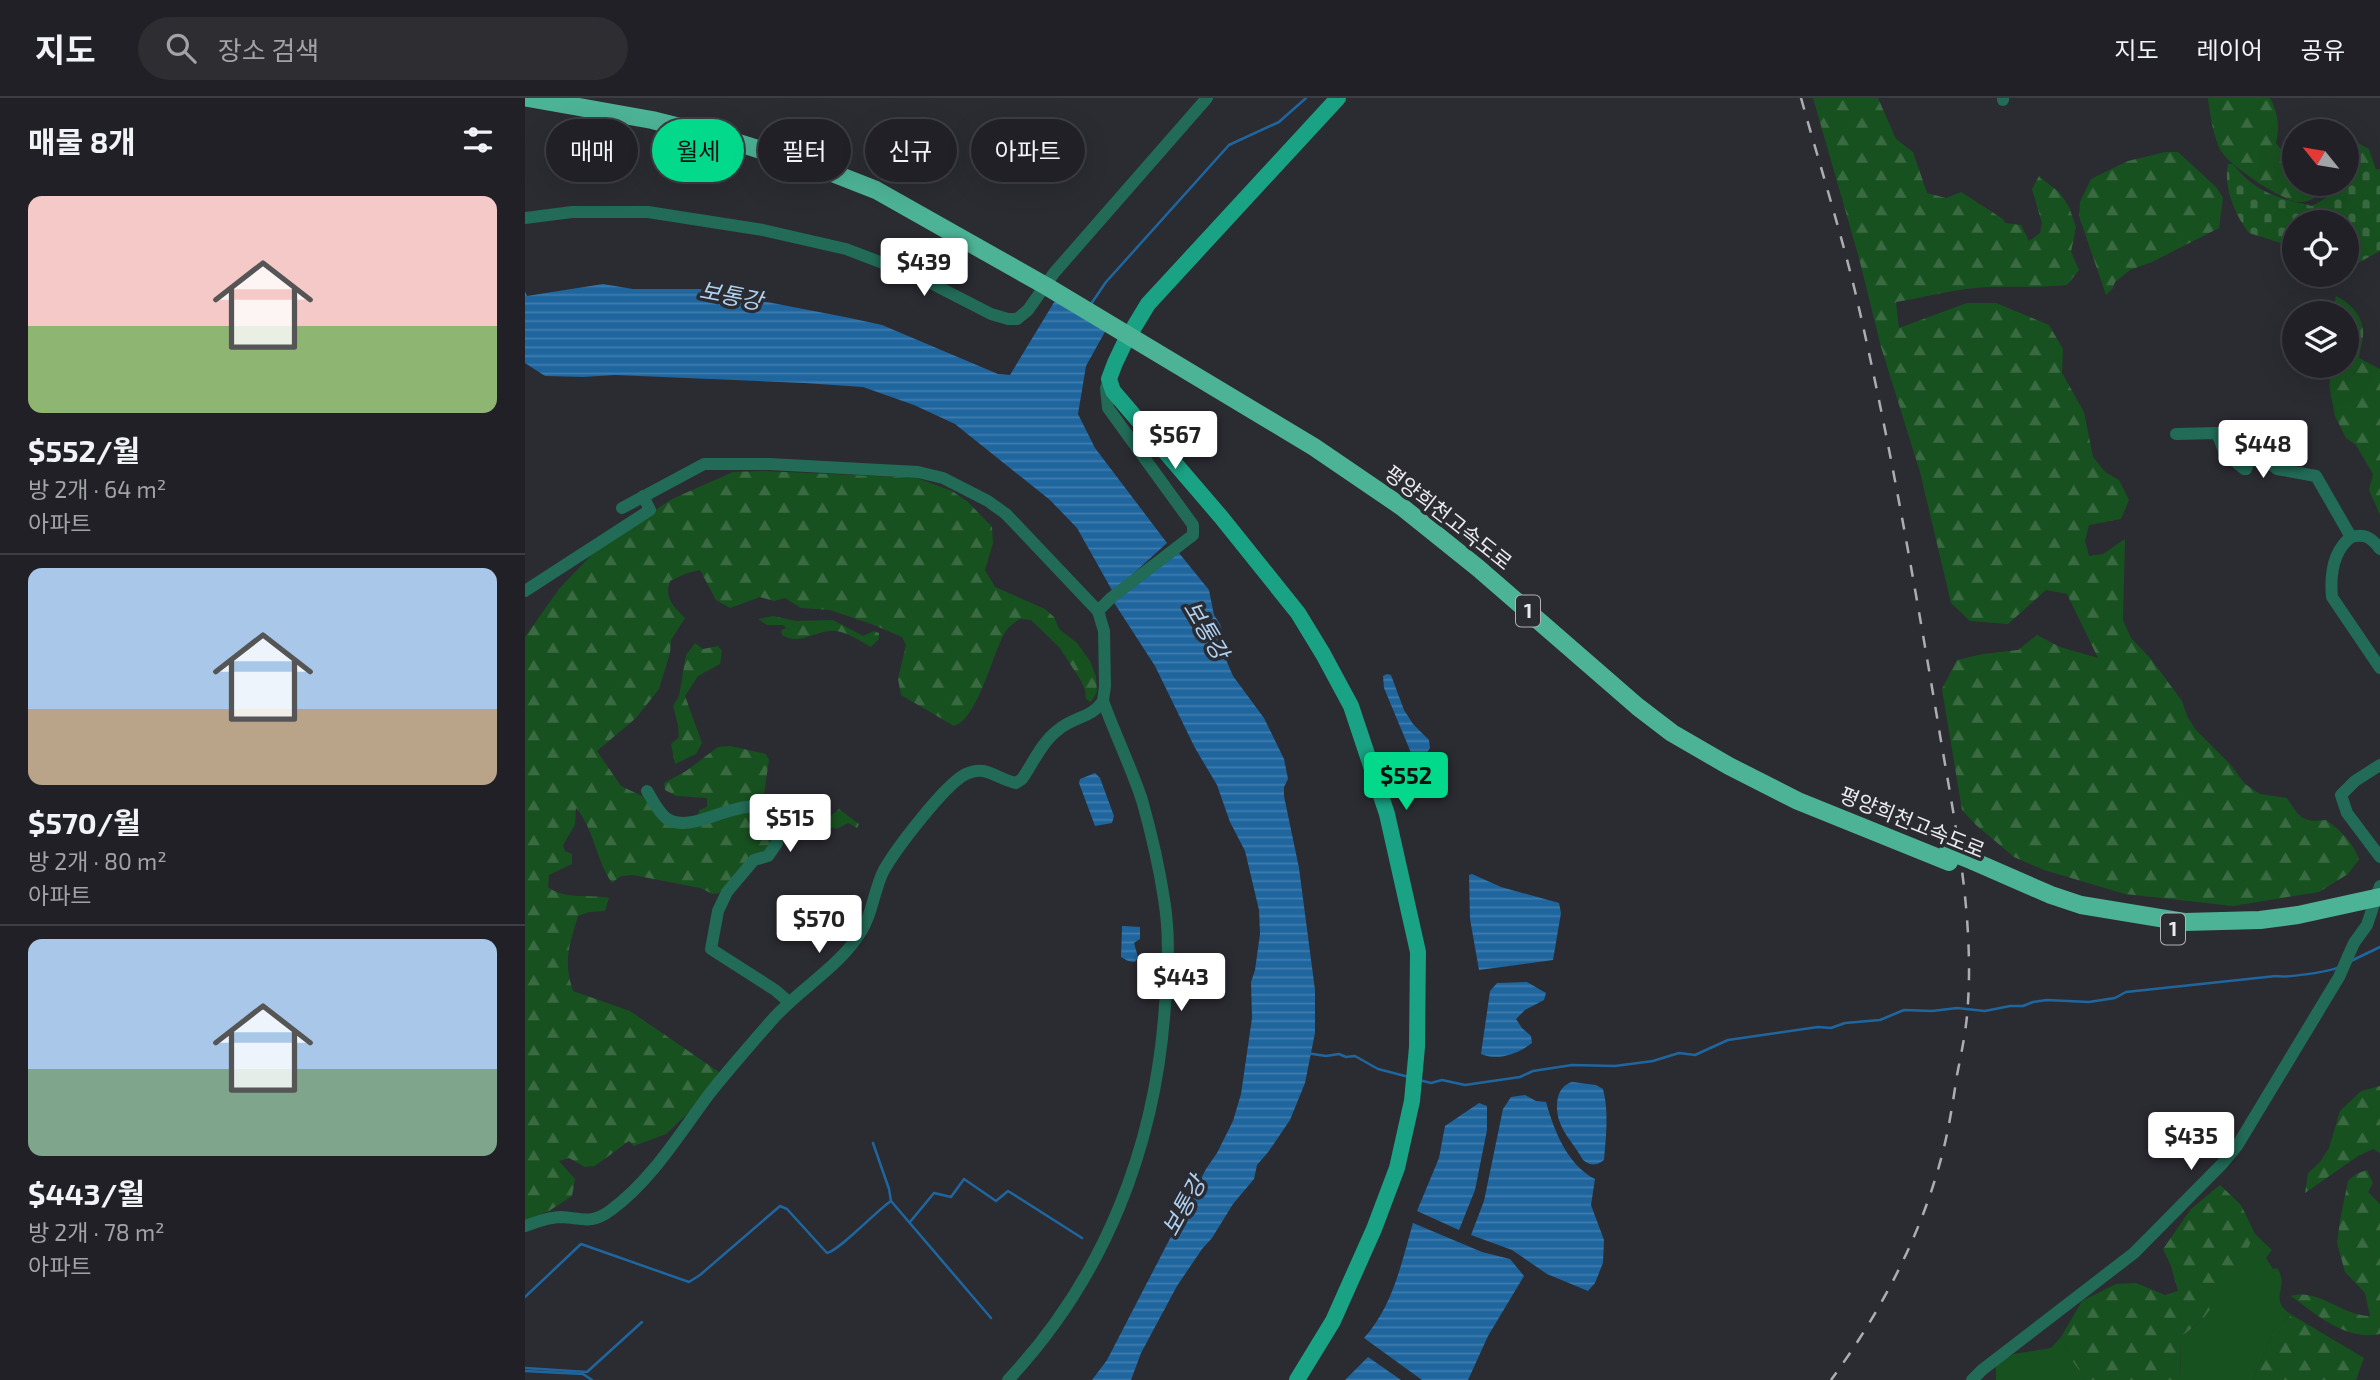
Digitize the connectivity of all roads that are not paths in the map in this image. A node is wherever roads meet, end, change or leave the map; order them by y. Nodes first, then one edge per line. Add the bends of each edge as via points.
1 (528, 98) edge
2 (600, 98) edge
3 (1207, 98) edge
4 (1338, 98) edge
5 (525, 218) edge
6 (1050, 283) junction
7 (1127, 330) junction
8 (1109, 379) junction
9 (2176, 434) dead end
10 (643, 496) junction
11 (622, 508) dead end
12 (2351, 537) junction
13 (2380, 549) edge
14 (525, 591) edge
15 (1098, 611) junction
16 (2380, 668) edge
17 (1103, 701) junction
18 (2380, 765) edge
19 (647, 791) dead end
20 (2380, 858) edge
21 (2378, 899) edge
22 (789, 1002) junction
23 (525, 1226) edge
24 (1008, 1380) edge
25 (1297, 1380) edge
26 (1972, 1380) edge

1 - 6 highway, 평양희천고속도로 / 1 via 666,123 830,173 876,190
2 - 6 highway, 평양희천고속도로 / 1 via 731,129 843,168 927,208
3 - 6 street
4 - 7 main road
5 - 6 street via 572,212 648,212 763,230 846,249 1008,319 1023,315
6 - 7 highway, 평양희천고속도로 / 1
7 - 8 main road
7 - 21 highway, 평양희천고속도로 / 1, bridge via 1327,446 1403,497 1615,677 1697,736 1794,790 1949,857 2081,905 2184,922 2260,920
8 - 15 street via 1108,408 1193,525 1193,536
8 - 25 main road via 1112,391 1298,613 1323,654 1351,706 1387,814 1418,952 1416,1060 1397,1168 1333,1321
9 - 12 street via 2217,433 2224,453 2244,470 2254,452 2277,470 2316,476
10 - 11 street
10 - 14 street via 650,510
10 - 15 street via 704,464 904,471 943,478 1006,514
12 - 13 street via 2365,536
12 - 16 street via 2335,558 2332,597
15 - 17 street via 1104,631
17 - 22 street via 1088,716 1056,731 1016,783 980,769 951,784 883,872 863,930 826,971
17 - 24 street via 1141,799 1165,902 1169,955 1162,1047 1137,1159 1109,1233 1052,1327
18 - 20 street via 2341,796 2347,813
19 - 22 street via 663,816 680,824 755,805 773,813 779,829 777,843 768,856 754,860 727,892 718,911 712,949
21 - 26 street via 2339,977 2222,1164 2134,1254
22 - 23 street via 627,1198 596,1219 547,1218

